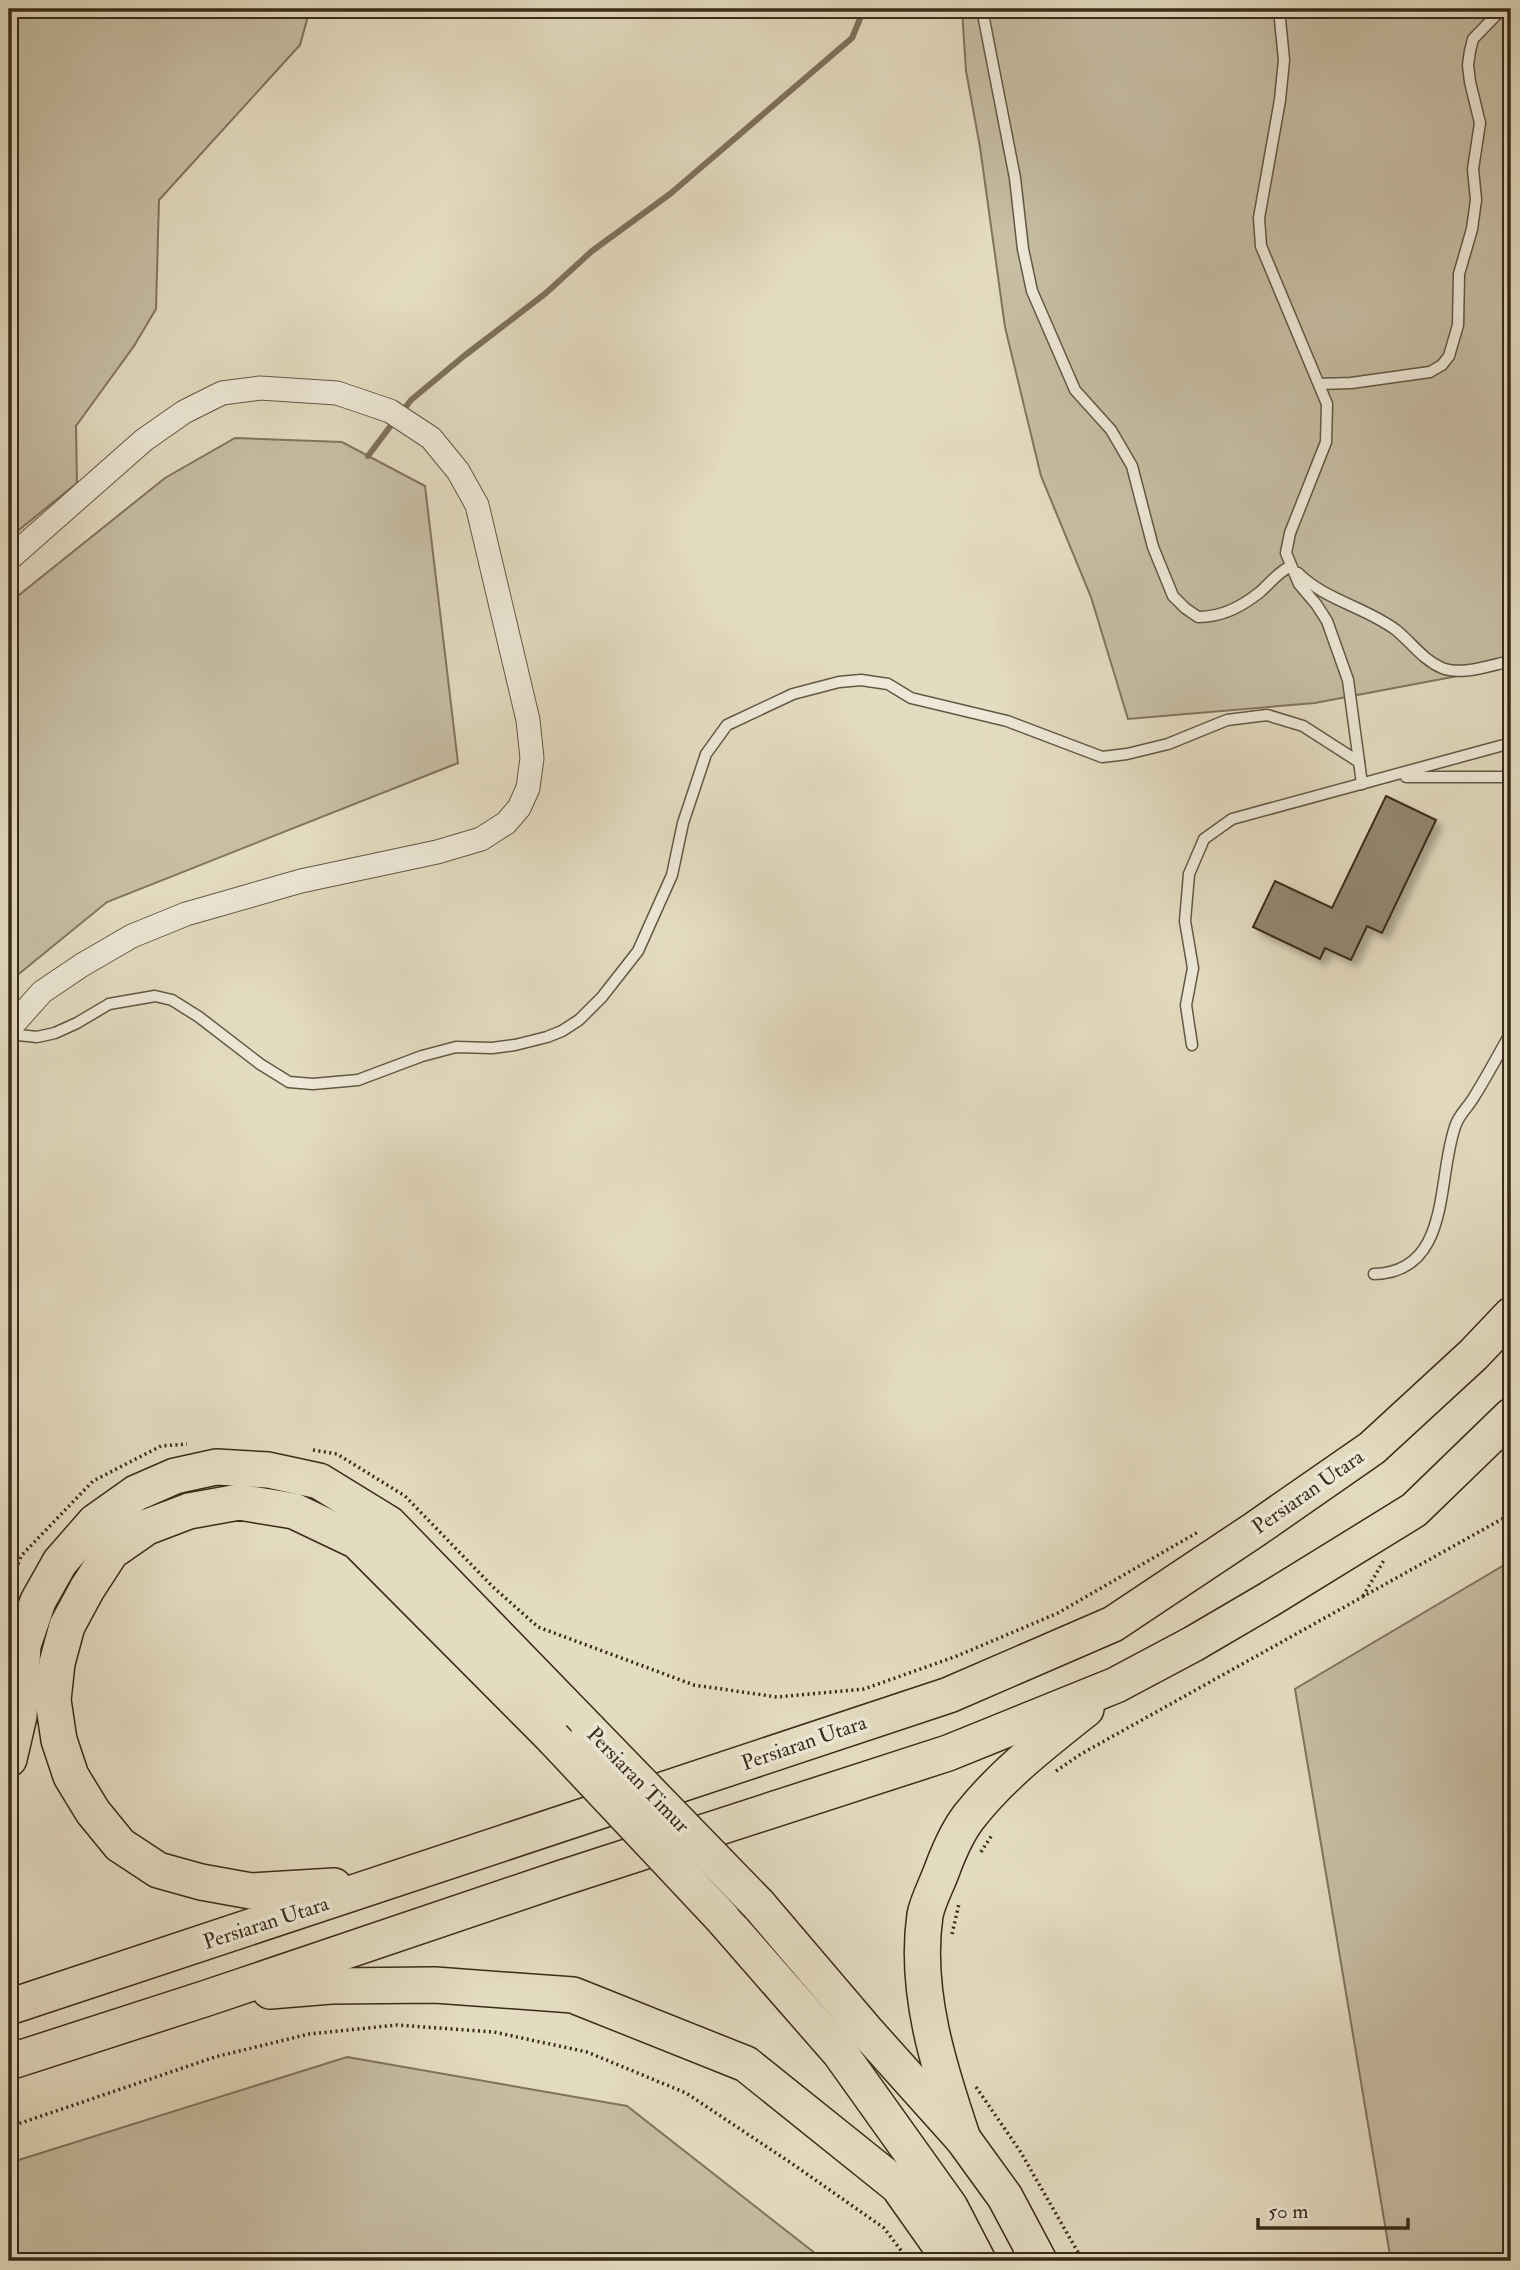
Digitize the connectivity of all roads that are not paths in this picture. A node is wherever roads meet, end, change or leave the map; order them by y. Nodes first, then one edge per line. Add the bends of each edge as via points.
1 (982, 9) edge
2 (1279, 9) edge
3 (1502, 9) edge
4 (1319, 384) junction
5 (9, 559) edge
6 (1290, 566) junction
7 (1511, 661) edge
8 (1511, 743) edge
9 (1359, 762) junction
10 (1389, 777) junction
11 (1511, 777) edge
12 (1362, 784) junction
13 (9, 1032) edge
14 (1511, 1032) edge
15 (1192, 1045) dead end
16 (1374, 1274) dead end
17 (1511, 1315) edge
18 (1511, 1416) edge
19 (1116, 1685) junction
20 (9, 1759) edge
21 (400, 1879) junction
22 (207, 1998) junction
23 (9, 2007) edge
24 (9, 2062) edge
25 (963, 2139) junction
26 (951, 2261) edge
27 (978, 2261) edge
28 (1039, 2261) edge

1 - 6 lane via 1032,291 1075,390 1111,430 1132,466 1153,547 1172,596 1198,617 1225,614
2 - 4 lane via 1284,60 1259,218 1261,246
3 - 4 lane via 1474,39 1470,51 1469,74 1480,123 1473,169 1476,200 1459,274 1458,326 1449,356 1430,372
4 - 6 lane via 1327,404 1326,442 1290,533 1286,553
5 - 13 street via 144,440 222,393 260,388 337,393 390,411 431,438 458,471 477,505 528,720 532,758 528,788 519,808 481,839 301,881 186,914 132,936 42,992
6 - 7 lane via 1315,589 1376,617 1443,669 1463,671
6 - 9 lane via 1327,621 1348,680
8 - 10 lane
9 - 12 lane
9 - 13 lane via 1303,726 1267,715 1227,720 1168,744 1102,757 1007,722 911,698 888,684 839,682 793,694 727,726 706,754 672,875 638,951 602,997 562,1031 515,1045 456,1047 358,1080 313,1084 289,1082 199,1017 172,1000 155,996 109,1004 55,1033 37,1037
10 - 11 lane
10 - 12 lane
12 - 15 lane via 1232,819 1204,839 1189,874 1185,921 1192,968 1186,1005
14 - 16 lane via 1456,1124 1429,1241 1403,1269
17 - 21 main road, Persiaran Utara via 1372,1447 1114,1624 949,1695
18 - 19 main road via 1413,1510 1258,1606
19 - 22 main road via 948,1754
19 - 25 main road via 1012,1770 970,1815 946,1859 926,1912 925,2004
20 - 25 main road, Persiaran Timur, bridge via 19,1716 23,1645 38,1601 60,1562 95,1522 136,1493 176,1476 216,1467 268,1470 318,1480 389,1524 759,1905
21 - 23 main road, Persiaran Utara
21 - 27 main road, Persiaran Timur, bridge via 251,1891 159,1870 120,1844 71,1776 53,1700 67,1626 111,1552 147,1527 189,1511 239,1502 295,1511 357,1541 553,1738 722,1918 840,2053 950,2207
22 - 24 main road
22 - 26 main road via 331,1986 435,1985 573,1995 746,2064 898,2186
25 - 28 main road, Persiaran Timur via 1005,2197

